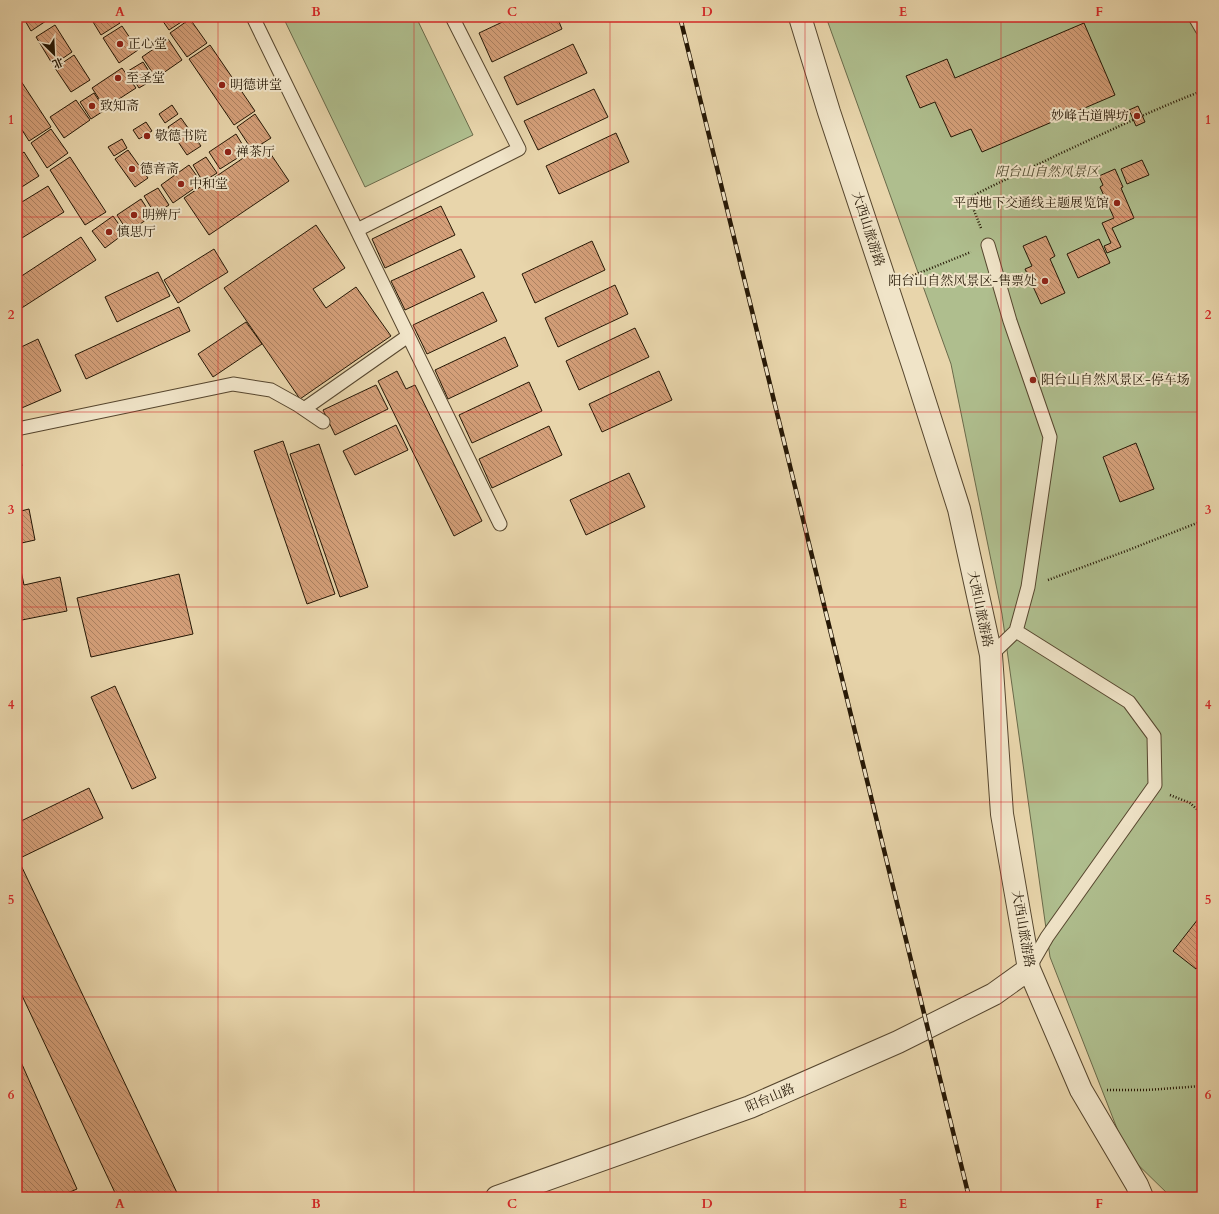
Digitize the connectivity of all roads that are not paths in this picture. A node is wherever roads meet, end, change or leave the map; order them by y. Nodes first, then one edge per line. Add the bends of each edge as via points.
1 (253, 17) edge
2 (452, 17) edge
3 (800, 17) edge
4 (1195, 17) edge
5 (1202, 29) edge
6 (357, 230) junction
7 (988, 245) road end
8 (408, 336) junction
9 (304, 409) junction
10 (323, 422) dead end
11 (17, 429) edge
12 (500, 524) dead end
13 (1016, 631) junction
14 (991, 655) junction
15 (1028, 969) junction
16 (522, 1193) edge
17 (1142, 1193) edge
18 (497, 1197) edge

1 - 6 lane
2 - 6 lane via 519,149
3 - 14 street, 大西山旅游路 via 958,510
4 - 5 lane
6 - 8 lane
7 - 13 lane via 1010,321 1050,437 1028,587
8 - 9 lane
8 - 12 lane
9 - 10 lane
9 - 11 lane via 271,390 233,384
13 - 14 lane
13 - 15 lane via 1129,702 1154,736 1153,789 1047,937
14 - 15 street, 大西山旅游路 via 1002,814
15 - 16 street, 阳台山路 via 994,994 898,1042 757,1104
15 - 17 street, 大西山旅游路 via 1081,1090
16 - 18 street, 阳台山路

